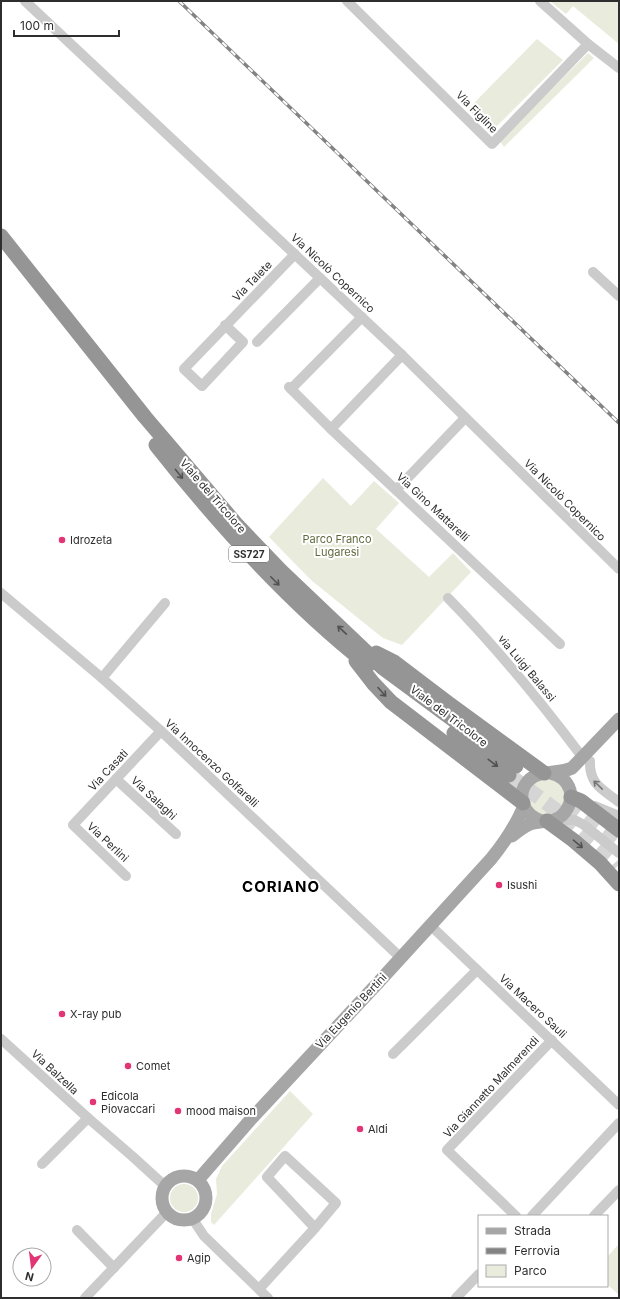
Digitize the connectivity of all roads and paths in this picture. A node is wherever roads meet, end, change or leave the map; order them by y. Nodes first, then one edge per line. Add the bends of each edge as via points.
1 (25, 1) edge
2 (347, 1) edge
3 (540, 1) edge
4 (588, 44) junction
5 (619, 68) edge
6 (1, 236) edge
7 (1, 251) edge
8 (295, 254) junction
9 (23, 271) junction
10 (593, 272) dead end
11 (320, 278) junction
12 (619, 295) edge
13 (362, 317) junction
14 (225, 325) junction
15 (257, 342) dead end
16 (402, 355) junction
17 (465, 418) junction
18 (331, 429) junction
19 (397, 489) junction
20 (619, 569) edge
21 (1, 593) edge
22 (448, 598) dead end
23 (166, 603) dead end
24 (560, 644) dead end
25 (354, 648) junction
26 (102, 678) junction
27 (619, 719) edge
28 (619, 729) edge
29 (161, 731) junction
30 (586, 759) junction
31 (512, 771) tunnel mouth
32 (547, 773) junction
33 (116, 779) junction
34 (570, 793) junction
35 (619, 802) edge
36 (524, 805) junction
37 (619, 816) edge
38 (547, 821) junction
39 (73, 825) joint
40 (619, 830) edge
41 (176, 834) dead end
42 (504, 843) junction
43 (619, 853) edge
44 (126, 876) dead end
45 (619, 884) edge
46 (430, 925) junction
47 (401, 958) junction
48 (477, 970) junction
49 (1, 1039) edge
50 (552, 1040) junction
51 (393, 1054) dead end
52 (619, 1105) edge
53 (88, 1118) junction
54 (619, 1123) edge
55 (42, 1164) dead end
56 (198, 1180) junction
57 (165, 1186) junction
58 (619, 1190) edge
59 (167, 1212) junction
60 (515, 1215) edge
61 (533, 1215) edge
62 (595, 1215) edge
63 (192, 1218) junction
64 (315, 1228) junction
65 (77, 1230) dead end
66 (114, 1268) junction
67 (478, 1275) edge
68 (259, 1289) junction
69 (85, 1298) edge
70 (268, 1298) edge
71 (456, 1298) edge

1 - 8 street, Via Nicolò Copernico
2 - 4 street, Via Figline via 492,144
3 - 4 street
4 - 5 street
6 - 9 highway, Viale del Tricolore / SS727
7 - 9 highway, Viale del Tricolore / SS727
8 - 11 street, Via Nicolò Copernico
8 - 14 street, Via Talete
9 - 25 highway, Viale del Tricolore / SS727 via 195,494 254,560 298,604
10 - 12 street
11 - 13 street, Via Nicolò Copernico
11 - 15 street
13 - 16 street, Via Nicolò Copernico
13 - 18 street, Via Gino Mattarelli via 290,388
14 - 14 street, Via Talete via 243,342 202,386 184,369
16 - 17 street, Via Nicolò Copernico
16 - 18 street
17 - 19 street
17 - 20 street, Via Nicolò Copernico
18 - 19 street, Via Gino Mattarelli
19 - 24 street, Via Gino Mattarelli
21 - 26 street, Via Innocenzo Golfarelli
22 - 30 street, via Luigi Balassi via 543,705
23 - 26 street
25 - 31 highway, Viale del Tricolore / SS727 via 435,719
25 - 32 highway via 394,662
25 -> 36 highway via 373,683 391,702
26 - 29 street, Via Innocenzo Golfarelli
27 - 30 main road, Via Eugenio Bertini
28 - 30 main road, Via Eugenio Bertini
29 - 33 street, Via Casati
29 - 47 street, Via Innocenzo Golfarelli
30 - 32 main road, Via Eugenio Bertini via 566,771
30 - 34 main road, Via Eugenio Bertini
35 -> 30 street via 592,779
32 - 34 main road via 560,776
32 - 36 main road, Via Eugenio Bertini via 534,776 526,783 522,793
33 - 39 street, Via Casati
33 - 41 street, Via Salaghi
34 - 37 street
34 - 38 main road, Via Eugenio Bertini via 570,804 564,813
34 - 40 highway
36 - 38 main road via 533,817
36 - 42 main road, Via Eugenio Bertini via 516,825
38 - 42 main road, Via Eugenio Bertini via 530,824
38 - 43 street via 575,820
38 -> 45 highway via 574,840
39 - 44 street, Via Perlini
42 - 46 main road, Via Eugenio Bertini
46 - 47 main road, Via Eugenio Bertini
46 - 48 street, Via Macero Sauli
47 - 56 main road, Via Eugenio Bertini
48 - 50 street, Via Macero Sauli
48 - 51 street
49 - 53 street, Via Balzella
50 - 52 street, Via Macero Sauli
50 - 60 street, Via Giannetto Malmerendi via 447,1150
53 - 55 street
53 - 57 street, Via Balzella
54 - 61 street
56 - 57 main road via 183,1175 170,1180
56 - 63 main road via 203,1185 206,1201 204,1208
57 - 59 main road via 162,1200
58 - 62 street
59 - 63 main road via 179,1219
59 - 66 street
63 - 68 street via 204,1236
64 - 64 street via 336,1203 285,1156 267,1177
64 - 68 street
65 - 66 street
66 - 69 street
67 - 71 street
68 - 70 street

